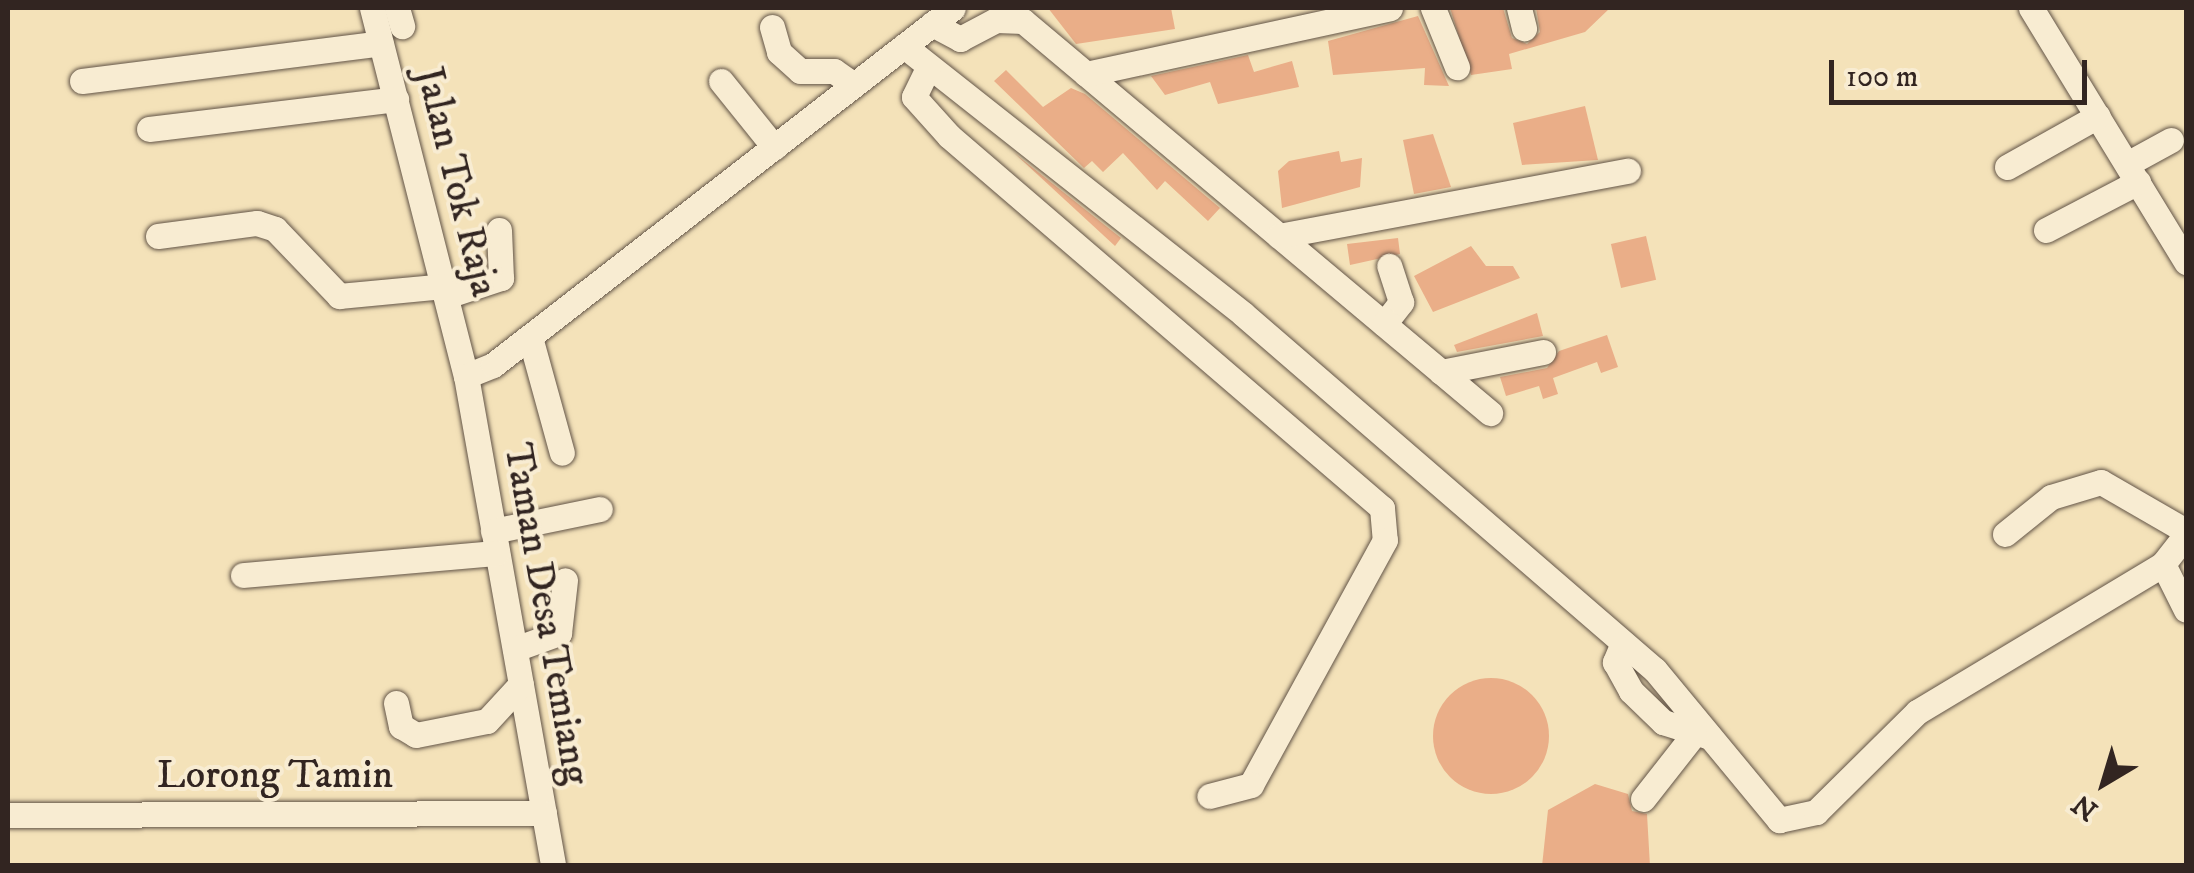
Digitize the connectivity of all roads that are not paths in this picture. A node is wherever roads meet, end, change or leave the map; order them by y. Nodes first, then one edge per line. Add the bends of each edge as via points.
1 (372, 8) edge
2 (953, 8) edge
3 (1387, 8) edge
4 (1433, 8) edge
5 (2031, 8) edge
6 (932, 24) junction
7 (772, 27) dead end
8 (381, 43) junction
9 (904, 46) junction
10 (1457, 67) dead end
11 (928, 68) junction
12 (1086, 74) junction
13 (82, 81) dead end
14 (721, 81) dead end
15 (854, 85) junction
16 (396, 99) junction
17 (2098, 116) junction
18 (149, 129) dead end
19 (2171, 140) dead end
20 (774, 147) junction
21 (2007, 168) dead end
22 (1628, 171) dead end
23 (2133, 173) junction
24 (499, 230) dead end
25 (2046, 230) dead end
26 (158, 236) dead end
27 (1279, 236) junction
28 (2186, 262) edge
29 (1389, 266) dead end
30 (445, 291) junction
31 (1384, 324) junction
32 (530, 336) junction
33 (1543, 352) dead end
34 (1441, 372) junction
35 (466, 376) junction
36 (1490, 412) dead end
37 (562, 453) dead end
38 (600, 509) dead end
39 (2005, 534) dead end
40 (2186, 534) edge
41 (495, 542) junction
42 (2163, 564) junction
43 (243, 575) dead end
44 (565, 580) dead end
45 (2186, 610) edge
46 (514, 649) junction
47 (520, 684) junction
48 (396, 703) dead end
49 (1702, 736) junction
50 (1209, 796) dead end
51 (1644, 799) dead end
52 (544, 813) junction
53 (8, 815) edge
54 (553, 866) edge

1 - 8 street, Jalan Tok Raja
2 - 6 street
3 - 12 street
4 - 10 street
5 - 17 street
6 - 9 street
6 - 12 street via 960,39 1011,15
7 - 15 street via 778,52 800,70 834,71
8 - 13 street
8 - 16 street, Jalan Tok Raja
9 - 11 street
9 - 15 street
11 - 49 street via 1242,314 1624,643 1686,697
11 - 50 street via 914,97 949,136 1366,490 1387,520 1386,540 1250,785
12 - 27 street
14 - 20 street
15 - 20 street
16 - 18 street
16 - 30 street, Jalan Tok Raja
17 - 21 street
17 - 23 street
19 - 23 street
20 - 32 street
22 - 27 street
23 - 25 street
23 - 28 street
24 - 30 street via 501,278
26 - 30 street via 257,224 276,230 339,296
27 - 31 street
29 - 31 street via 1401,302
30 - 35 street, Jalan Tok Raja
31 - 34 street
32 - 35 street
32 - 37 street
33 - 34 street
34 - 36 street
35 - 41 street, Taman Desa Temiang
38 - 41 street
39 - 40 street via 2051,498 2101,482
40 - 42 street
41 - 43 street
41 - 46 street, Taman Desa Temiang
42 - 45 street
42 - 49 street via 1917,712 1804,820 1780,820
44 - 46 street via 558,632 544,645
46 - 47 street, Taman Desa Temiang
47 - 48 street via 480,724 416,735 401,726
47 - 52 street, Taman Desa Temiang
49 - 51 street
52 - 53 street, Lorong Tamin
52 - 54 street, Taman Desa Temiang

